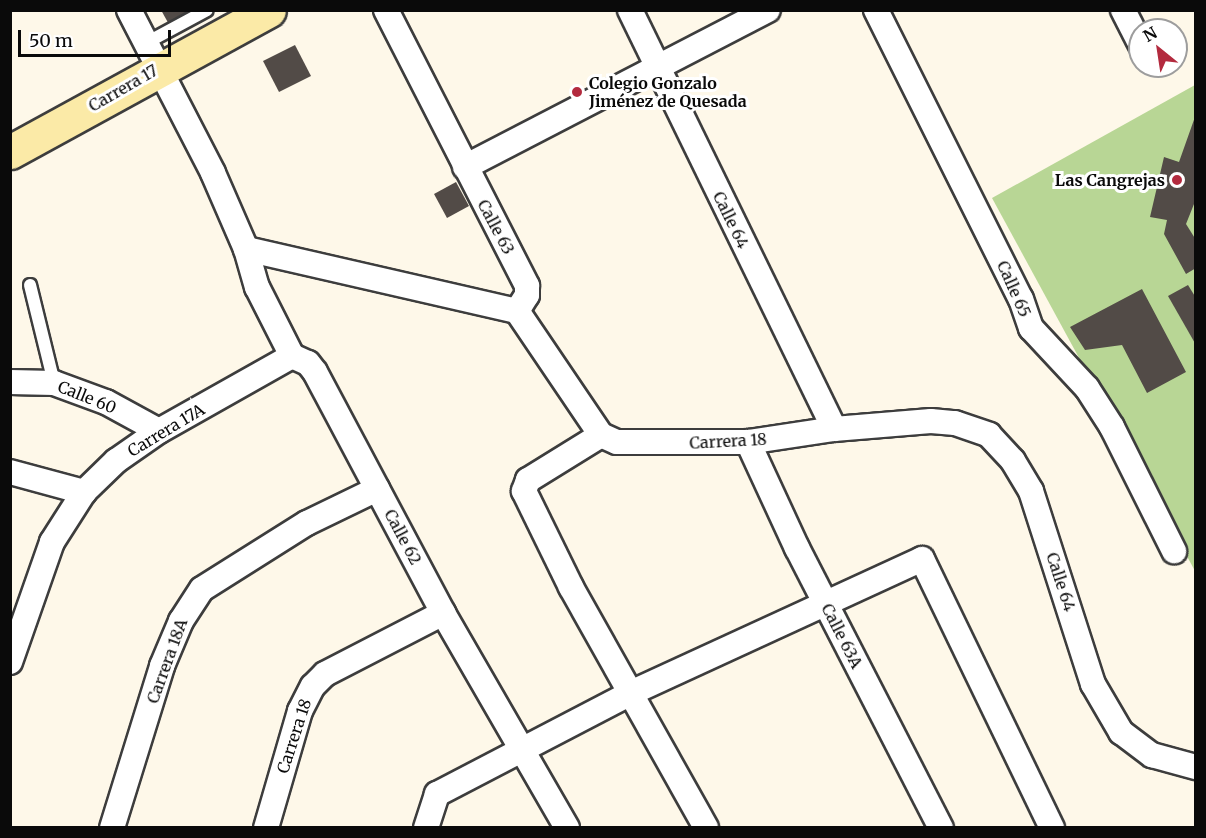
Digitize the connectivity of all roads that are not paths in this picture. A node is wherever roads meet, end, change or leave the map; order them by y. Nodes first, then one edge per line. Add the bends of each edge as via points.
1 (129, 10) edge
2 (207, 10) edge
3 (269, 10) edge
4 (386, 10) edge
5 (630, 10) edge
6 (768, 10) edge
7 (876, 10) edge
8 (152, 56) junction
9 (658, 66) junction
10 (10, 152) edge
11 (465, 167) junction
12 (246, 249) junction
13 (30, 285) dead end
14 (518, 311) junction
15 (292, 356) junction
16 (10, 382) edge
17 (54, 383) junction
18 (955, 423) joint
19 (834, 429) junction
20 (159, 431) junction
21 (601, 435) junction
22 (748, 442) junction
23 (10, 472) edge
24 (377, 489) junction
25 (84, 492) junction
26 (1174, 551) dead end
27 (824, 602) junction
28 (443, 613) junction
29 (10, 662) edge
30 (633, 692) junction
31 (521, 749) junction
32 (1196, 767) edge
33 (112, 828) edge
34 (266, 828) edge
35 (426, 828) edge
36 (567, 828) edge
37 (705, 828) edge
38 (941, 828) edge
39 (1052, 828) edge

1 - 8 street, Calle 62
2 - 8 lane
3 - 8 main road, Carrera 17
4 - 11 street, Calle 63
5 - 9 street, Calle 64
6 - 9 street
7 - 26 street, Calle 65 via 1021,299 1031,328 1093,397
8 - 10 main road, Carrera 17
8 - 12 street, Calle 62 via 213,173
9 - 11 street
9 - 19 street, Calle 64
11 - 14 street, Calle 63 via 527,286 527,295
12 - 14 street
12 - 15 street, Calle 62 via 257,286
13 - 17 lane
14 - 21 street
15 - 20 street, Carrera 17A
15 - 24 street, Calle 62 via 308,363 315,372
16 - 17 street, Calle 60
17 - 20 street, Calle 60 via 106,402
18 - 19 street, Carrera 18
18 - 32 street, Calle 64 via 989,435 1013,461 1031,491 1093,684 1121,732 1152,755
19 - 22 street, Carrera 18
20 - 25 street, Carrera 17A via 116,460
21 - 22 street, Carrera 18 via 626,444
21 - 30 street via 528,480 524,491 571,587
22 - 27 street, Calle 63A
23 - 25 street
24 - 28 street, Calle 62
24 - 33 street, Carrera 18A via 307,523 202,589 181,621 162,666
25 - 29 street, Carrera 17A via 52,542
27 - 30 street
27 - 38 street, Calle 63A
27 - 39 street via 922,559
28 - 31 street, Calle 62
28 - 34 street, Carrera 18 via 325,674 313,686 300,711
30 - 31 street
30 - 37 street
31 - 35 street via 437,794
31 - 36 street, Calle 62

